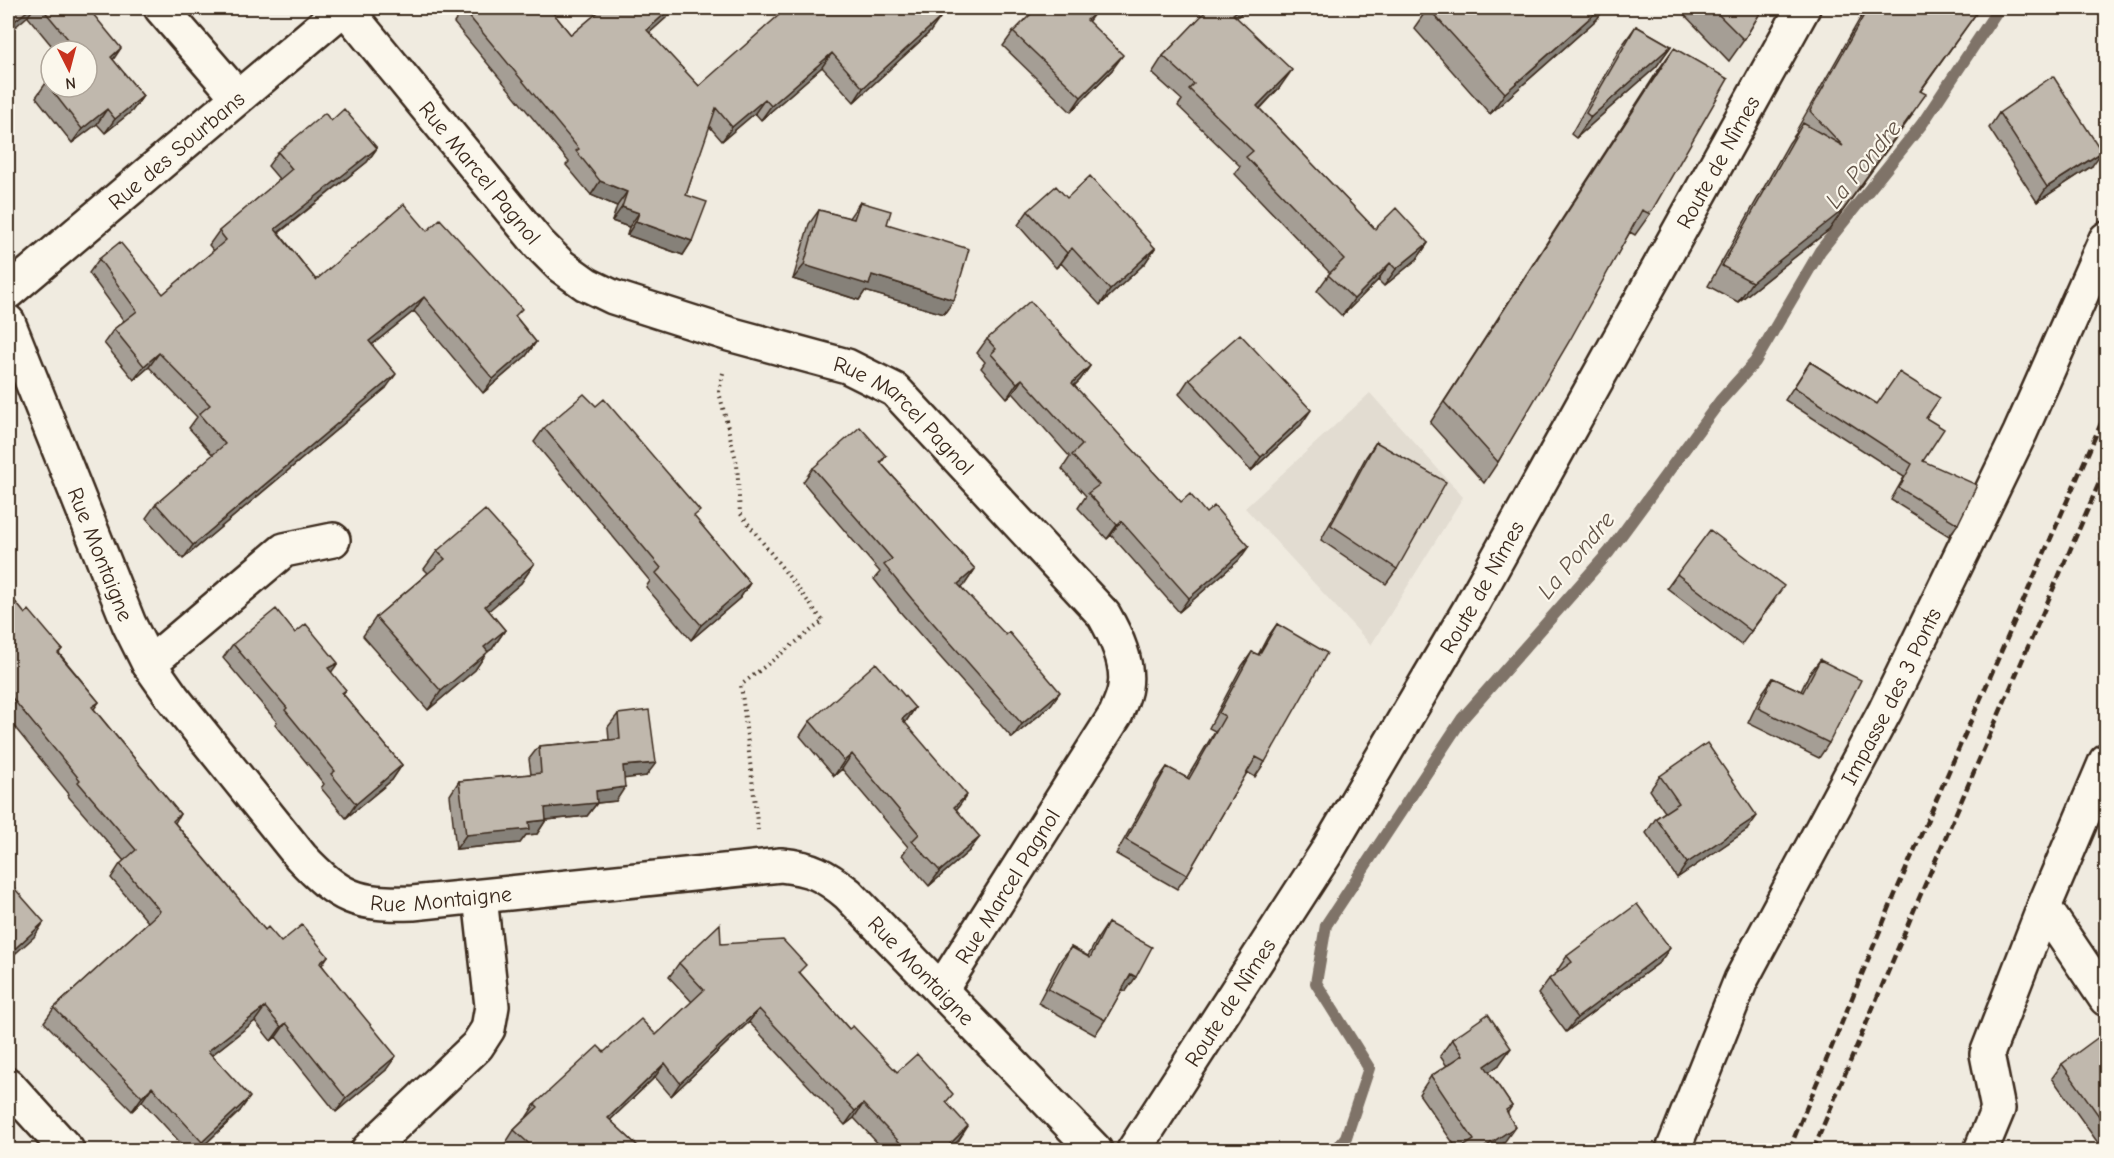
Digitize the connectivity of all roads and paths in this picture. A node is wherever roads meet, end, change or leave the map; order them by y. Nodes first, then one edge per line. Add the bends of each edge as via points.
1 (161, 8) edge
2 (344, 8) edge
3 (1803, 8) edge
4 (237, 96) junction
5 (2106, 239) edge
6 (8, 292) edge
7 (8, 322) edge
8 (729, 334) junction
9 (333, 540) dead end
10 (149, 664) junction
11 (2106, 761) edge
12 (762, 867) junction
13 (480, 897) junction
14 (2044, 908) junction
15 (941, 990) junction
16 (2106, 999) edge
17 (8, 1084) edge
18 (67, 1150) edge
19 (368, 1150) edge
20 (1095, 1150) edge
21 (1134, 1150) edge
22 (1673, 1150) edge
23 (1981, 1150) edge

1 - 4 street
2 - 4 street, Rue des Sourbans
2 - 8 street, Rue Marcel Pagnol via 561,266 613,297
3 - 21 street, Route de Nîmes via 1469,610 1326,853
4 - 6 street, Rue des Sourbans
5 - 22 street, Impasse des 3 Ponts via 2020,433 1885,711 1741,980
7 - 10 street, Rue Montaigne via 129,624
8 - 12 path via 719,393 737,464 740,513 823,621 741,686
8 - 15 street, Rue Marcel Pagnol via 847,366 895,390 1104,615 1117,638 1125,687 1116,714
9 - 10 street via 284,550
10 - 13 street, Rue Montaigne via 322,879 347,896 379,904
11 - 14 street
12 - 13 street, Rue Montaigne
12 - 15 street, Rue Montaigne via 806,868 832,881
13 - 19 street via 492,1005 488,1029 477,1046
14 - 16 street
14 - 23 street via 1987,1054 1998,1108
15 - 20 street, Rue Montaigne
17 - 18 street

